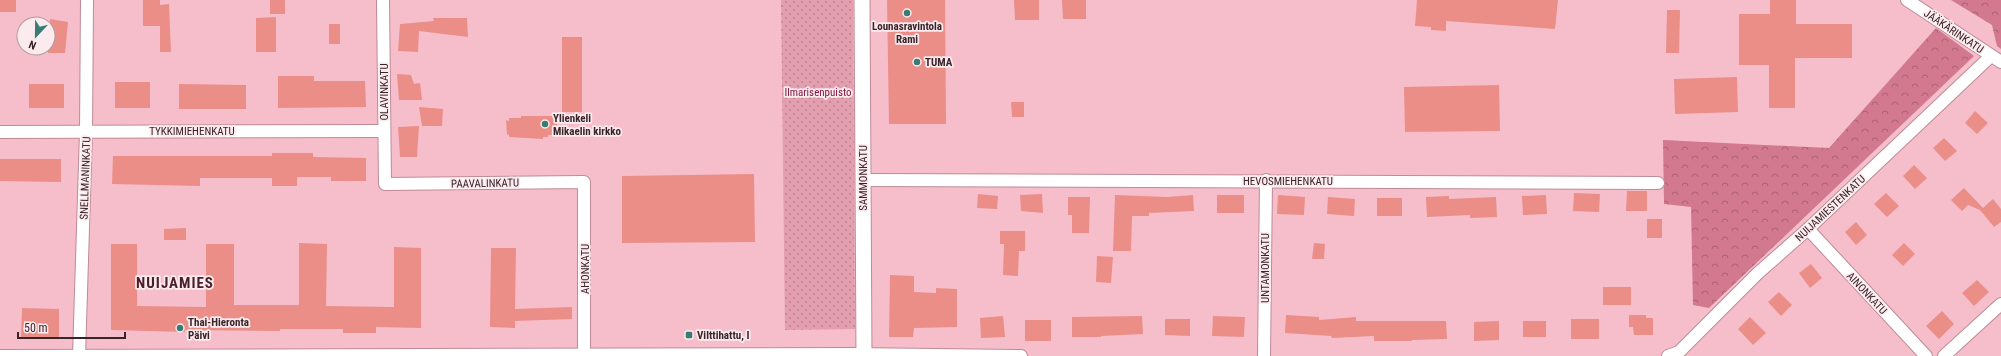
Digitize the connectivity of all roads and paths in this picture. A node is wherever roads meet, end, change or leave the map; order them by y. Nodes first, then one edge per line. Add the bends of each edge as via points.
1 (87, 0) edge
2 (383, 0) edge
3 (862, 0) edge
4 (1907, 0) edge
5 (1996, 59) edge
6 (384, 131) junction
7 (0, 132) edge
8 (86, 132) junction
9 (864, 180) junction
10 (1266, 180) junction
11 (584, 182) joint
12 (1658, 183) dead end
13 (385, 184) joint
14 (1808, 229) junction
15 (2001, 304) edge
16 (584, 355) edge
17 (772, 355) edge
18 (864, 355) edge
19 (0, 356) edge
20 (79, 356) edge
21 (396, 356) edge
22 (1021, 356) edge
23 (1264, 356) edge
24 (1668, 356) edge
25 (1926, 356) edge
26 (1944, 356) edge

1 - 8 street, SNELLMANINKATU
2 - 6 street, OLAVINKATU
3 - 9 street, SAMMONKATU
4 - 5 street, JÄÄKÄRINKATU
5 - 14 street, NUIJAMIESTENKATU
6 - 8 street, TYKKIMIEHENKATU
6 - 13 street, OLAVINKATU
7 - 8 street, TYKKIMIEHENKATU
8 - 20 street, SNELLMANINKATU
9 - 10 street, HEVOSMIEHENKATU
9 - 18 street, SAMMONKATU
10 - 12 street, HEVOSMIEHENKATU
10 - 23 street, UNTAMONKATU
11 - 13 street, PAAVALINKATU
11 - 16 street, AHONKATU
14 - 24 street, NUIJAMIESTENKATU via 1758,273 1679,352
14 - 25 street, AINONKATU
15 - 26 street
16 - 17 street
16 - 21 street
17 - 18 street
18 - 22 street
19 - 20 street
20 - 21 street

